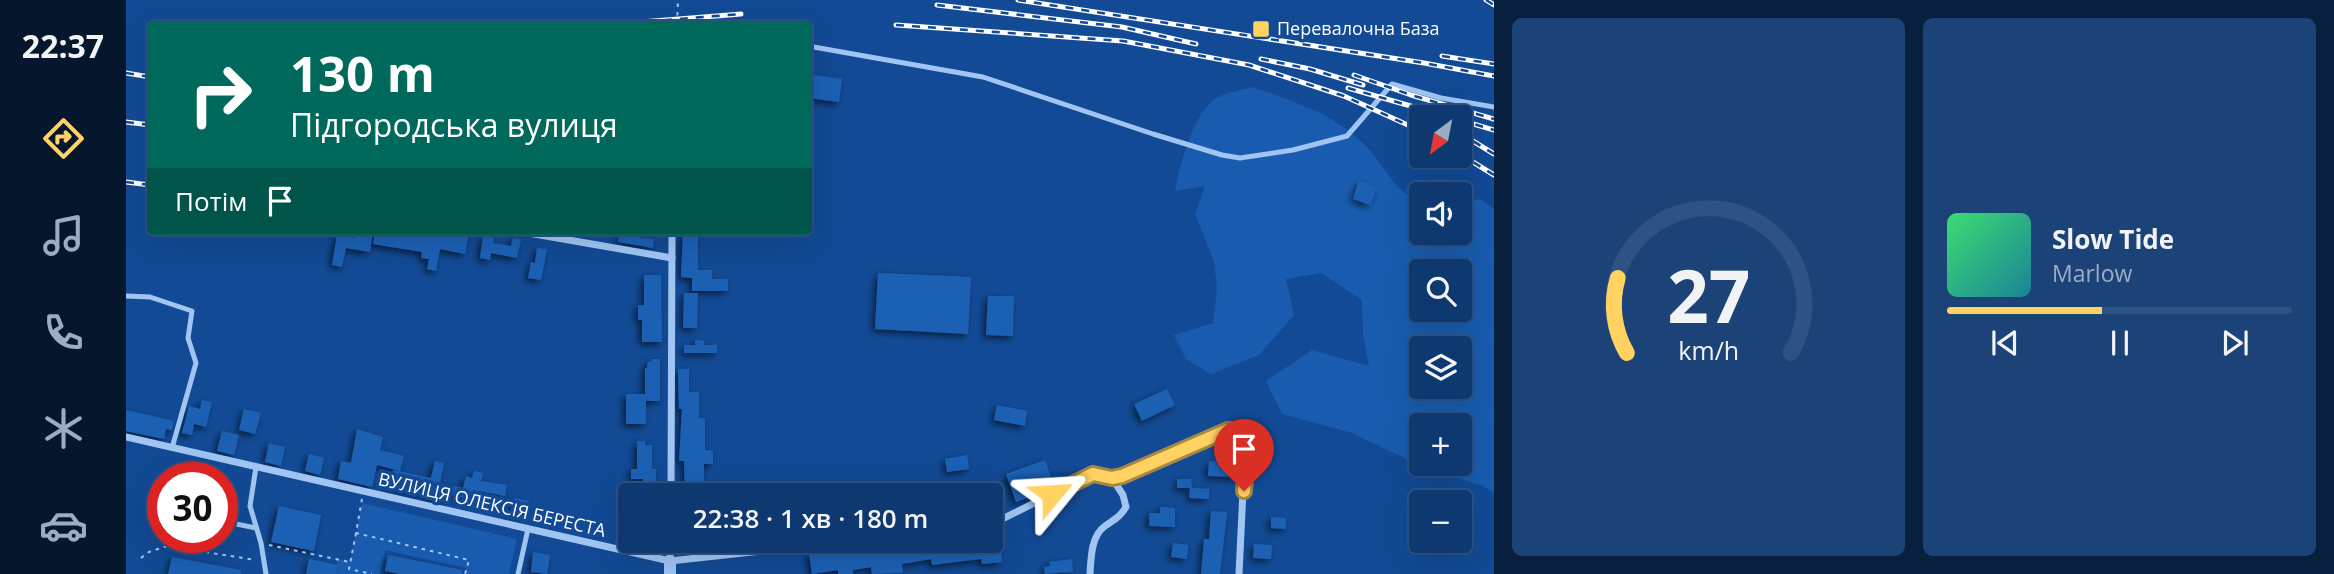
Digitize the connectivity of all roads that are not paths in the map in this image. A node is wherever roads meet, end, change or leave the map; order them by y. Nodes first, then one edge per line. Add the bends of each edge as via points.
1 (812, 47) edge
2 (1494, 107) edge
3 (540, 235) edge
4 (672, 235) edge
5 (672, 258) junction
6 (126, 296) edge
7 (126, 437) edge
8 (172, 447) junction
9 (256, 467) junction
10 (1112, 478) junction
11 (671, 483) edge
12 (1003, 519) edge
13 (238, 524) edge
14 (256, 528) junction
15 (528, 529) junction
16 (773, 553) edge
17 (670, 568) edge
18 (266, 574) edge
19 (518, 574) edge
20 (1090, 574) edge
21 (1239, 574) edge

1 - 2 lane via 983,76 1153,134 1240,158 1347,136 1392,84
3 - 5 street
4 - 5 street
5 - 11 street
6 - 8 lane via 150,297 192,311 188,338 196,363
7 - 8 street, ВУЛИЦЯ ОЛЕКСІЯ БЕРЕСТА
8 - 9 street, ВУЛИЦЯ ОЛЕКСІЯ БЕРЕСТА
9 - 14 lane via 250,506
9 - 15 street, ВУЛИЦЯ ОЛЕКСІЯ БЕРЕСТА
10 - 12 street via 1093,474
10 - 20 street via 1126,507 1094,541
10 - 21 street via 1228,430 1248,437
13 - 14 lane
14 - 18 lane
15 - 17 street, ВУЛИЦЯ ОЛЕКСІЯ БЕРЕСТА
15 - 19 lane
16 - 17 street, ВУЛИЦЯ ОЛЕКСІЯ БЕРЕСТА

